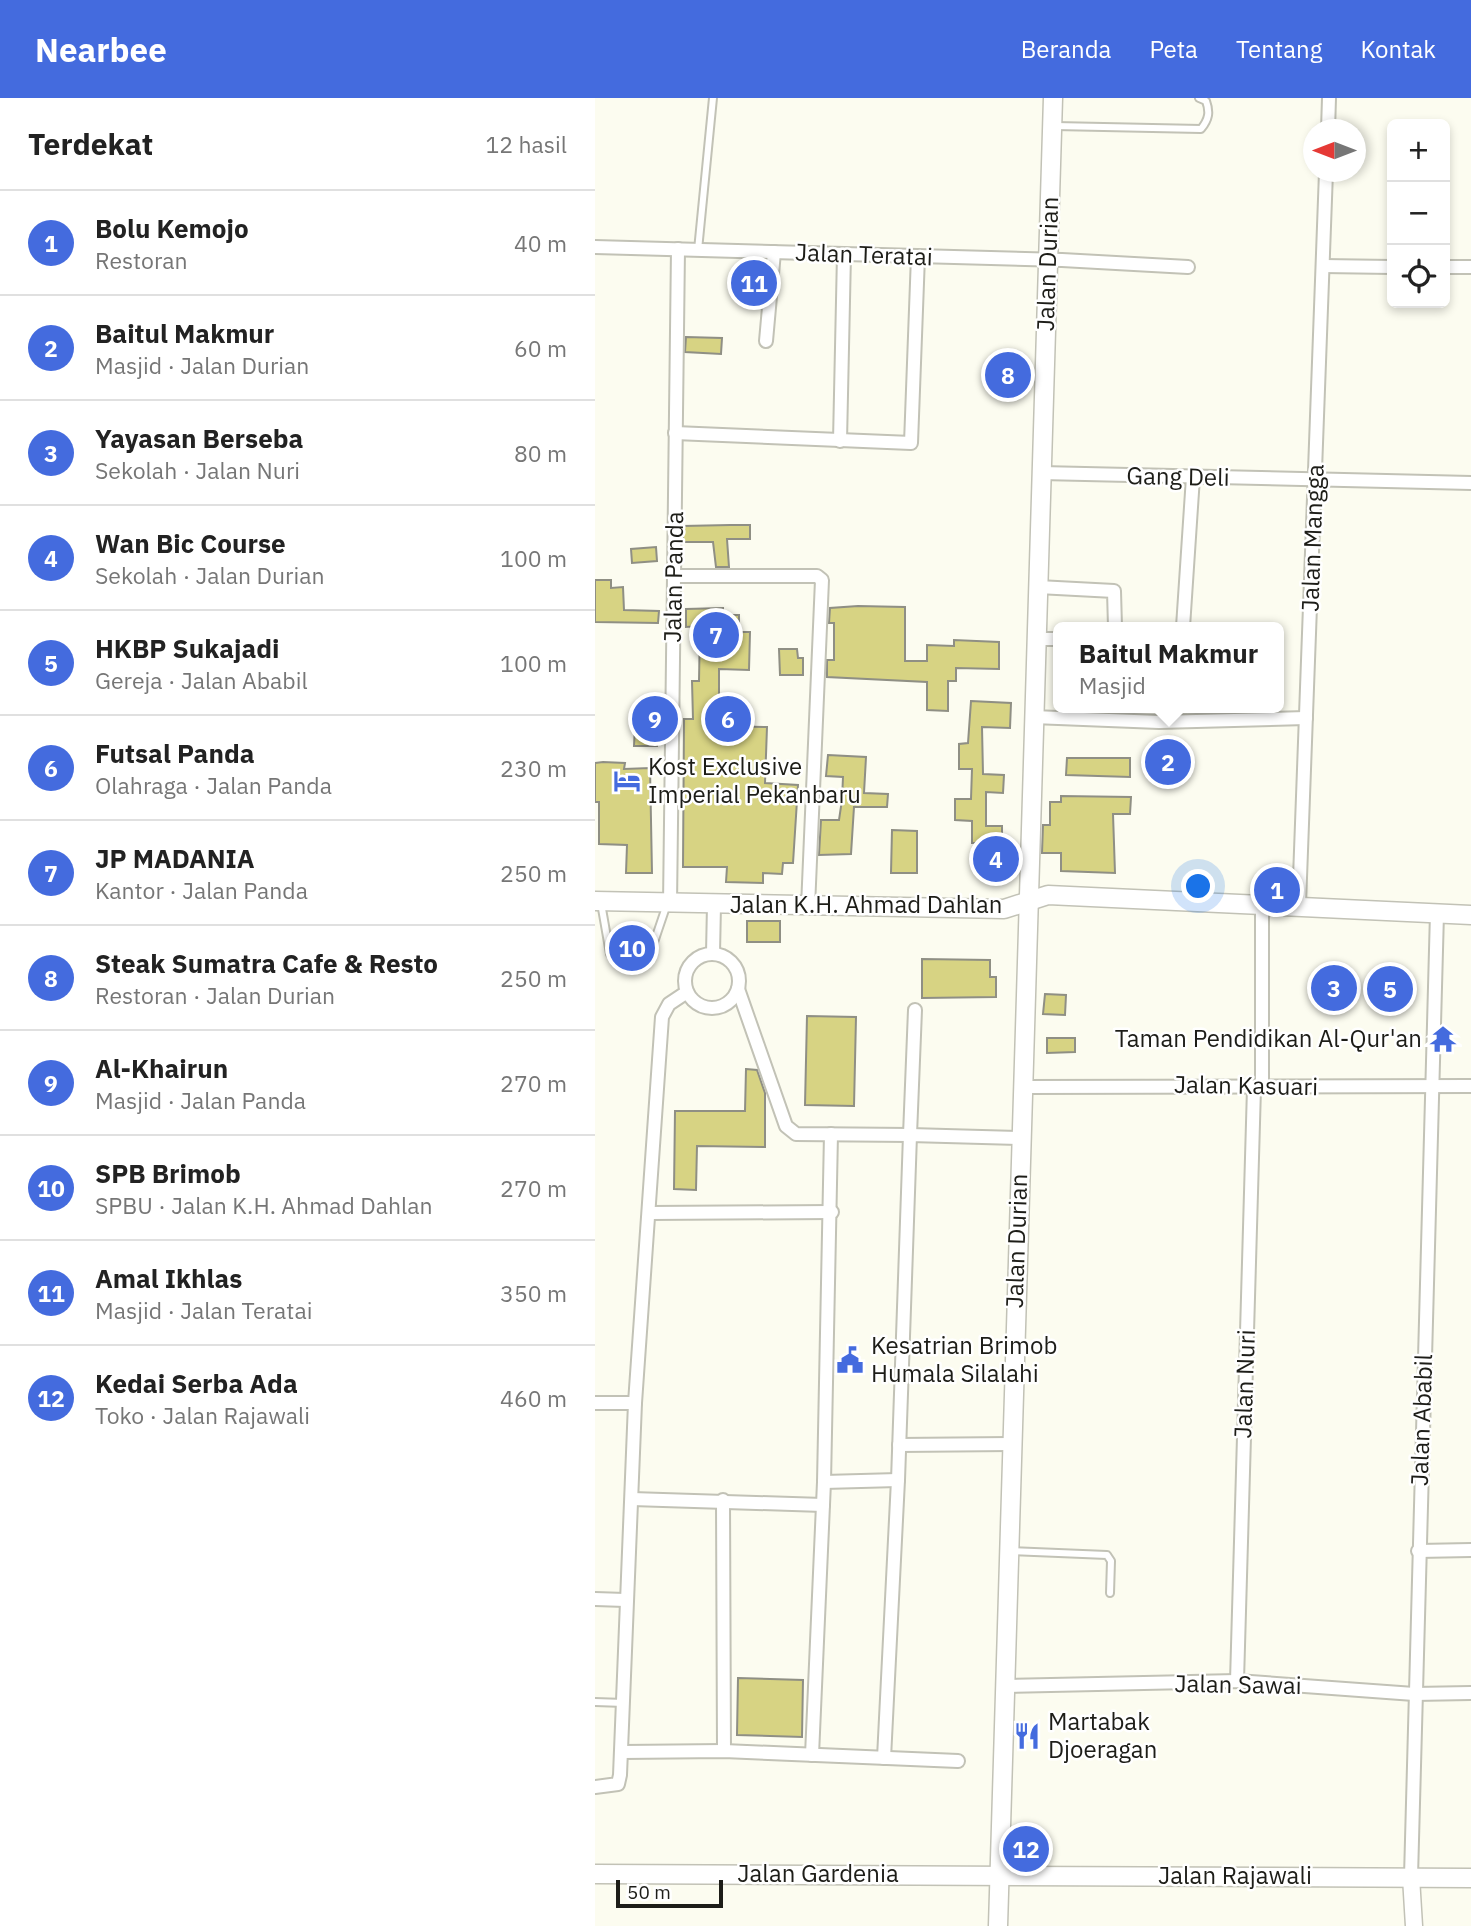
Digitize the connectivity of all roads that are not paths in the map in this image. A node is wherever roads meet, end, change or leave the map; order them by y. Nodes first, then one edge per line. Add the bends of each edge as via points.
1 (713, 98) edge
2 (1053, 98) edge
3 (1199, 98) edge
4 (1329, 98) edge
5 (1328, 119) edge
6 (1053, 126) junction
7 (1326, 182) edge
8 (595, 247) edge
9 (678, 249) junction
10 (698, 250) junction
11 (774, 252) junction
12 (844, 254) junction
13 (918, 256) junction
14 (1048, 260) junction
15 (1323, 265) junction
16 (1188, 267) dead end
17 (1387, 267) edge
18 (1450, 267) edge
19 (1471, 267) edge
20 (766, 341) dead end
21 (675, 433) junction
22 (840, 441) junction
23 (1041, 473) junction
24 (1193, 477) junction
25 (1315, 479) junction
26 (1471, 484) edge
27 (674, 576) junction
28 (1038, 587) junction
29 (1115, 622) edge
30 (1184, 622) edge
31 (1036, 639) junction
32 (1053, 639) edge
33 (1033, 717) junction
34 (1306, 719) junction
35 (598, 901) edge
36 (1027, 902) junction
37 (668, 904) junction
38 (1262, 904) junction
39 (714, 905) junction
40 (1299, 905) junction
41 (808, 907) junction
42 (1437, 913) junction
43 (1471, 915) edge
44 (713, 953) junction
45 (738, 989) junction
46 (687, 992) junction
47 (915, 1010) dead end
48 (1431, 1086) junction
49 (1471, 1086) edge
50 (1022, 1087) junction
51 (1258, 1088) junction
52 (831, 1134) junction
53 (910, 1135) junction
54 (1020, 1138) junction
55 (832, 1212) junction
56 (650, 1213) junction
57 (595, 1403) edge
58 (635, 1403) junction
59 (1011, 1444) junction
60 (899, 1445) junction
61 (898, 1480) junction
62 (824, 1482) junction
63 (632, 1499) junction
64 (723, 1500) junction
65 (823, 1504) junction
66 (1008, 1550) junction
67 (1471, 1550) edge
68 (1418, 1551) junction
69 (1110, 1593) dead end
70 (595, 1599) edge
71 (625, 1600) junction
72 (1237, 1681) junction
73 (1005, 1686) junction
74 (1471, 1692) edge
75 (1414, 1694) junction
76 (595, 1702) edge
77 (624, 1703) junction
78 (724, 1751) junction
79 (622, 1752) junction
80 (812, 1755) junction
81 (884, 1758) junction
82 (958, 1761) dead end
83 (595, 1787) edge
84 (595, 1874) edge
85 (999, 1875) junction
86 (1411, 1877) junction
87 (1471, 1878) edge
88 (997, 1926) edge
89 (1414, 1926) edge

1 - 10 lane
2 - 6 main road, Jalan Durian
3 - 6 lane via 1209,110 1202,129
4 - 5 street
6 - 14 main road, Jalan Durian
7 - 15 street, Jalan Mangga
8 - 9 street, Jalan Teratai
9 - 10 street, Jalan Teratai
9 - 21 street, Jalan Panda
10 - 11 street, Jalan Teratai
11 - 12 street, Jalan Teratai
11 - 20 street
12 - 13 street, Jalan Teratai
12 - 22 street
13 - 14 street, Jalan Teratai
13 - 22 street via 913,440
14 - 16 street, Jalan Teratai
14 - 23 main road, Jalan Durian
15 - 17 street
15 - 25 street, Jalan Mangga
18 - 19 street
21 - 22 street
21 - 27 street, Jalan Panda
23 - 24 street, Gang Deli
23 - 28 main road, Jalan Durian
24 - 25 street, Gang Deli
24 - 30 street
25 - 26 street, Gang Deli
25 - 34 street, Jalan Mangga
27 - 37 street, Jalan Panda
27 - 41 street via 817,576 822,580
28 - 29 street via 1114,591
28 - 31 main road, Jalan Durian
31 - 32 street
31 - 33 main road, Jalan Durian
33 - 34 street via 1159,722
33 - 36 main road, Jalan Durian
34 - 40 street, Jalan Mangga
35 - 37 main road, Jalan K.H. Ahmad Dahlan
35 - 37 lane via 610,954 617,962 648,960
36 - 38 main road, Jalan K.H. Ahmad Dahlan via 1048,895
36 - 41 main road, Jalan K.H. Ahmad Dahlan via 1004,909
36 - 50 main road, Jalan Durian
37 - 39 main road, Jalan K.H. Ahmad Dahlan
38 - 40 main road, Jalan K.H. Ahmad Dahlan
38 - 51 street, Jalan Nuri
39 - 41 main road, Jalan K.H. Ahmad Dahlan
39 - 44 street
40 - 42 main road, Jalan K.H. Ahmad Dahlan
42 - 43 main road, Jalan K.H. Ahmad Dahlan
42 - 48 street, Jalan Ababil
44 - 45 street via 734,965
44 - 46 street via 689,965
45 - 46 street via 727,1003 711,1008 694,1002
45 - 52 street via 789,1131
46 - 56 street via 669,1004 662,1017
47 - 53 street
48 - 49 street, Jalan Kasuari
48 - 51 street, Jalan Kasuari
48 - 68 street, Jalan Ababil
50 - 51 street, Jalan Kasuari via 1189,1084
50 - 54 main road, Jalan Durian
51 - 72 street, Jalan Nuri
52 - 53 street
52 - 55 street
53 - 54 street
53 - 60 street
54 - 59 main road, Jalan Durian
55 - 56 street
55 - 62 street
56 - 58 street
57 - 58 street
58 - 63 street
59 - 60 street
59 - 66 main road, Jalan Durian
60 - 61 street
61 - 62 street
61 - 81 street
62 - 65 street
63 - 64 street
63 - 71 street
64 - 65 street
64 - 78 street
65 - 80 street
66 - 69 lane via 1107,1555 1111,1561
66 - 73 main road, Jalan Durian
67 - 68 street
68 - 75 street, Jalan Ababil
70 - 71 street
71 - 77 street
72 - 73 street, Jalan Sawai
72 - 75 street, Jalan Sawai
73 - 85 main road, Jalan Durian
74 - 75 street, Jalan Sawai
75 - 86 street, Jalan Ababil
76 - 77 lane
77 - 79 street
78 - 79 street
78 - 80 street
79 - 83 street via 618,1784
80 - 81 street
81 - 82 street
84 - 85 main road, Jalan Gardenia
85 - 86 main road, Jalan Rajawali
85 - 88 main road, Jalan Durian
86 - 87 main road, Jalan Rajawali
86 - 89 street, Jalan Ababil

